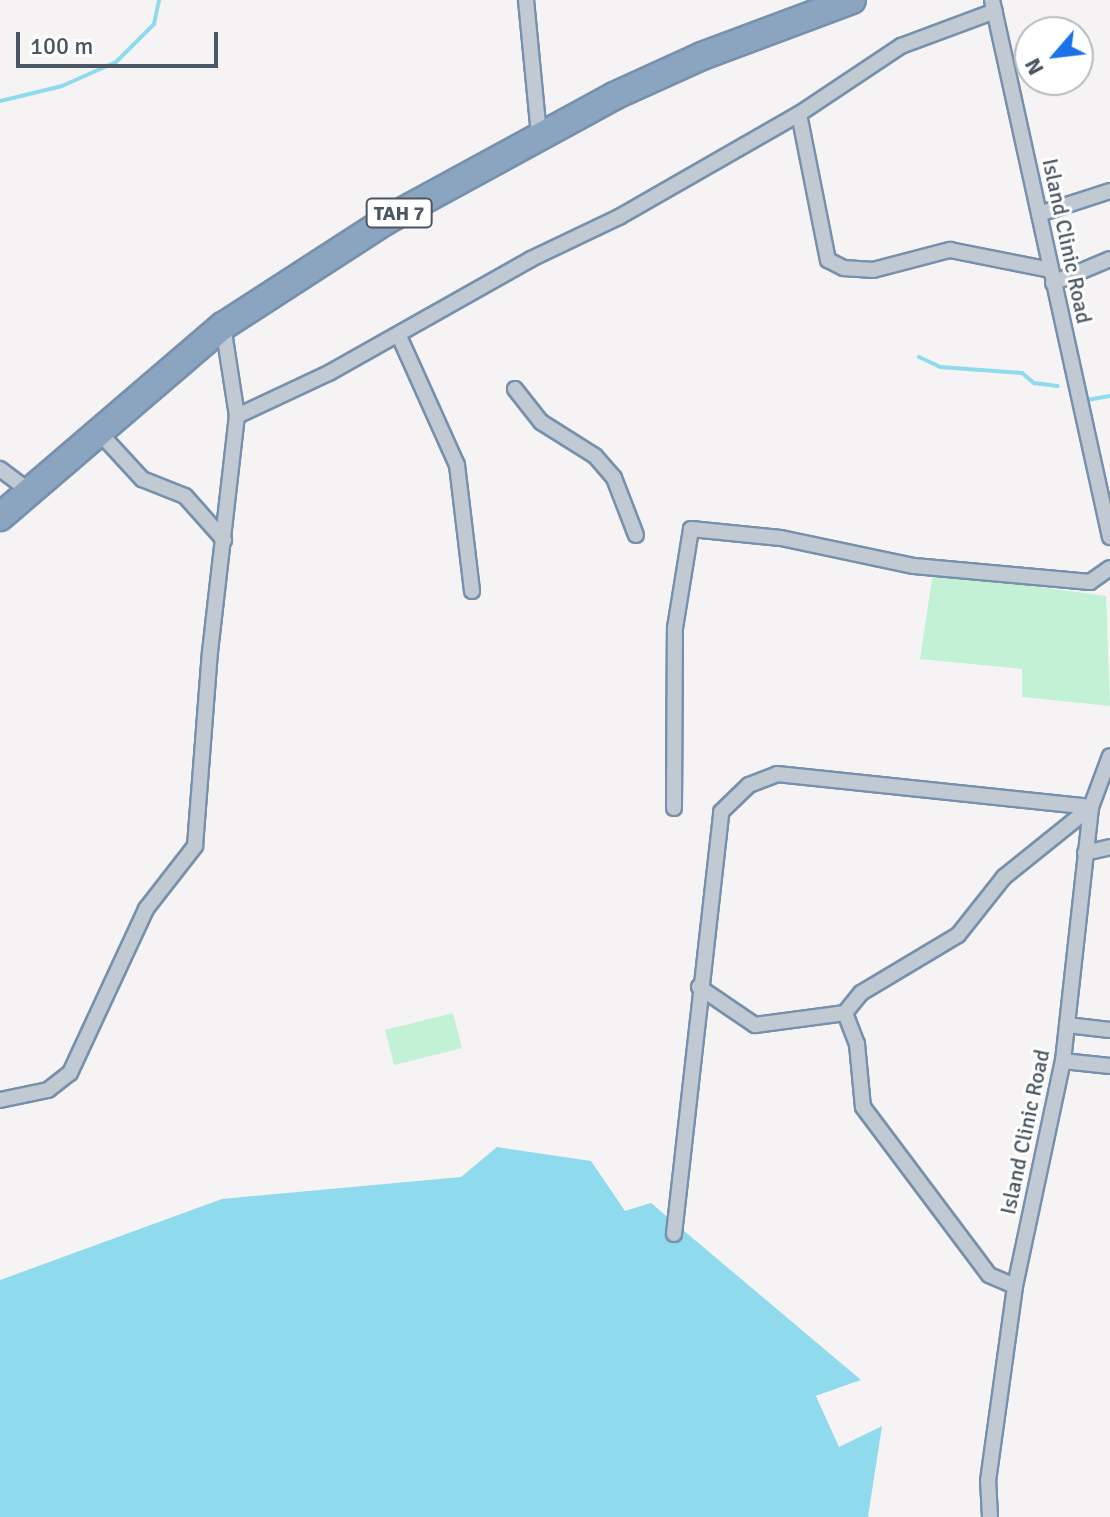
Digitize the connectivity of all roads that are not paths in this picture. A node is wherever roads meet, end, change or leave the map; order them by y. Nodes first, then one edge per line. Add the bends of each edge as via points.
1 (526, 0) edge
2 (852, 0) edge
3 (994, 6) edge
4 (799, 114) junction
5 (539, 134) junction
6 (1110, 191) edge
7 (1039, 214) junction
8 (1110, 259) edge
9 (1051, 276) junction
10 (223, 326) junction
11 (399, 336) junction
12 (515, 389) dead end
13 (237, 416) junction
14 (97, 430) junction
15 (0, 469) edge
16 (28, 490) junction
17 (0, 517) edge
18 (636, 535) dead end
19 (1110, 537) edge
20 (224, 540) junction
21 (1110, 568) edge
22 (472, 591) dead end
23 (1110, 756) edge
24 (1091, 807) junction
25 (674, 808) dead end
26 (1110, 847) edge
27 (1085, 853) junction
28 (699, 987) junction
29 (845, 1013) junction
30 (1067, 1025) junction
31 (1110, 1030) edge
32 (1063, 1061) junction
33 (1110, 1066) edge
34 (0, 1100) edge
35 (674, 1234) dead end
36 (1015, 1286) junction
37 (990, 1517) edge

1 - 5 street
2 - 5 highway, TAH 7 via 702,56
3 - 4 street via 901,46
3 - 7 street, Island Clinic Road
4 - 9 street via 828,260 844,268 873,270 950,250
4 - 11 street
5 - 10 highway, TAH 7 via 385,221
6 - 7 street
7 - 9 street, Island Clinic Road
8 - 9 street
9 - 19 street, Island Clinic Road
10 - 13 street
10 - 14 highway, TAH 7
11 - 13 street
11 - 22 street via 457,465
12 - 18 street via 541,422 595,456 614,478
13 - 20 street
14 - 16 highway, TAH 7
14 - 20 street via 142,479 185,496
15 - 16 street
16 - 17 highway, TAH 7
20 - 34 street via 195,846 146,909 70,1073 48,1090
21 - 25 street via 1090,582 914,566 781,538 691,529 675,628
23 - 24 street, Island Clinic Road
24 - 27 street, Island Clinic Road
24 - 28 street via 777,774 749,785 721,812
24 - 29 street via 1004,877 958,935 861,993
26 - 27 street
27 - 30 street, Island Clinic Road
28 - 29 street via 755,1025
28 - 35 street
29 - 36 street via 857,1044 863,1107 989,1275
30 - 31 street
30 - 32 street, Island Clinic Road
32 - 33 street
32 - 36 street, Island Clinic Road
36 - 37 street, Island Clinic Road via 988,1481

